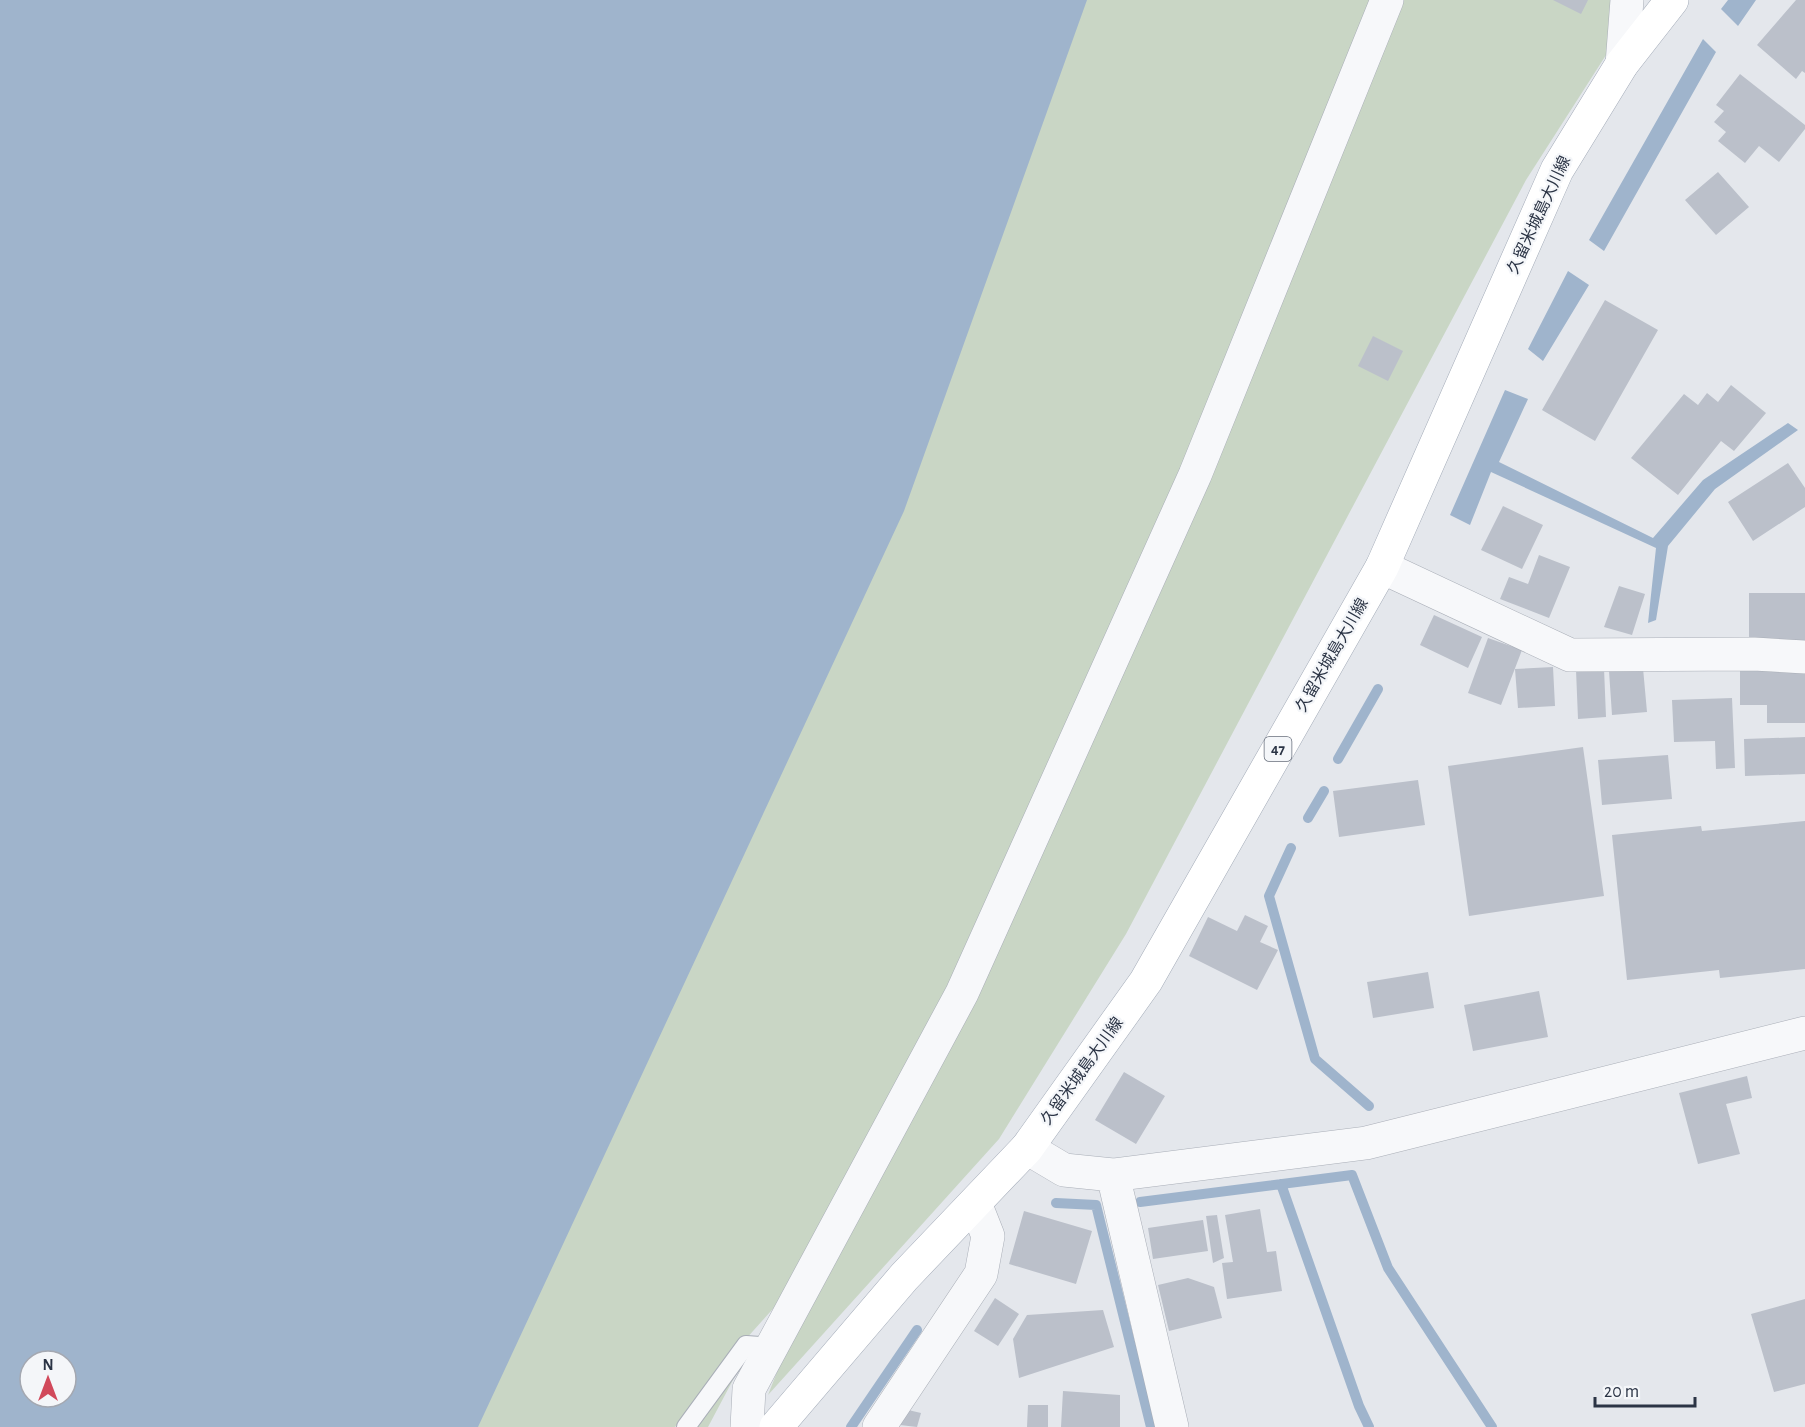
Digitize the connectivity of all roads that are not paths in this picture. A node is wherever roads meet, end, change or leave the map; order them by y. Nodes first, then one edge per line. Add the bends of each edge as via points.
1 (1387, 0) edge
2 (1627, 0) edge
3 (1672, 0) edge
4 (1622, 63) junction
5 (1382, 567) junction
6 (1805, 657) edge
7 (1805, 1033) edge
8 (1027, 1148) junction
9 (1113, 1175) junction
10 (975, 1203) junction
11 (772, 1347) junction
12 (686, 1427) edge
13 (747, 1427) edge
14 (776, 1427) edge
15 (879, 1427) edge
16 (1172, 1427) edge

1 - 11 street via 1195,475 962,993
2 - 4 street
3 - 4 main road, 久留米城島大川線 / 47
4 - 5 main road, 久留米城島大川線 / 47 via 1557,170
5 - 6 street via 1570,655
5 - 8 main road, 久留米城島大川線 / 47 via 1146,981
7 - 9 street via 1366,1143
8 - 9 street via 1064,1170
8 - 10 main road, 久留米城島大川線 / 47
9 - 16 street
10 - 14 main road, 久留米城島大川線 / 47 via 904,1277
10 - 15 street via 988,1236 981,1274
11 - 12 lane via 746,1345
11 - 13 street via 749,1389

